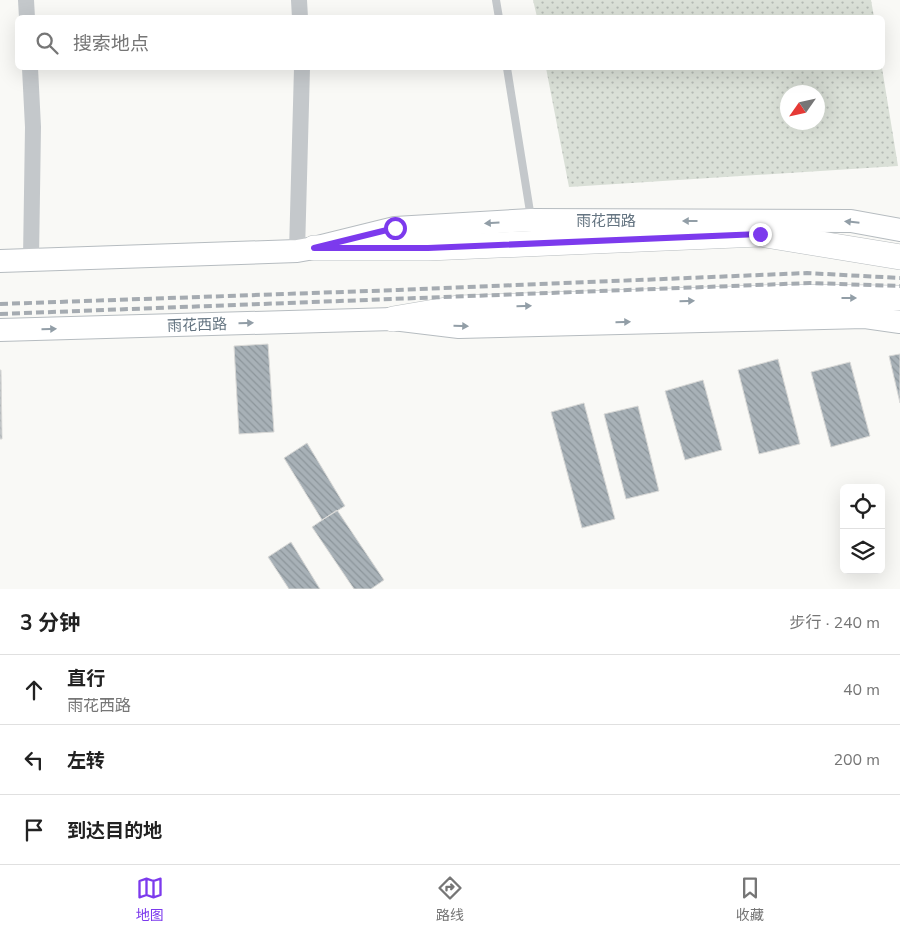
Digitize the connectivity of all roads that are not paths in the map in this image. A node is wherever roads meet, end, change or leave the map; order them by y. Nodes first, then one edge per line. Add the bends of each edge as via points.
1 (26, 0) edge
2 (299, 0) edge
3 (496, 0) edge
4 (27, 15) edge
5 (300, 15) edge
6 (498, 15) edge
7 (30, 70) edge
8 (302, 70) edge
9 (507, 70) edge
10 (531, 220) junction
11 (900, 230) edge
12 (305, 250) junction
13 (900, 257) edge
14 (31, 259) junction
15 (0, 260) edge
16 (900, 298) edge
17 (393, 319) junction
18 (900, 322) edge
19 (0, 330) edge

1 - 4 street
2 - 5 street
3 - 6 lane
7 - 14 street via 33,127
8 - 12 street
9 - 10 lane
11 -> 10 main road, 雨花西路 via 851,221
10 -> 12 main road, 雨花西路 via 395,228
12 - 13 lane via 760,234
12 - 14 lane
14 - 15 lane
17 -> 16 main road, 雨花西路 via 458,308 787,298
17 -> 18 main road, 雨花西路 via 459,327 865,318
19 -> 17 main road, 雨花西路

